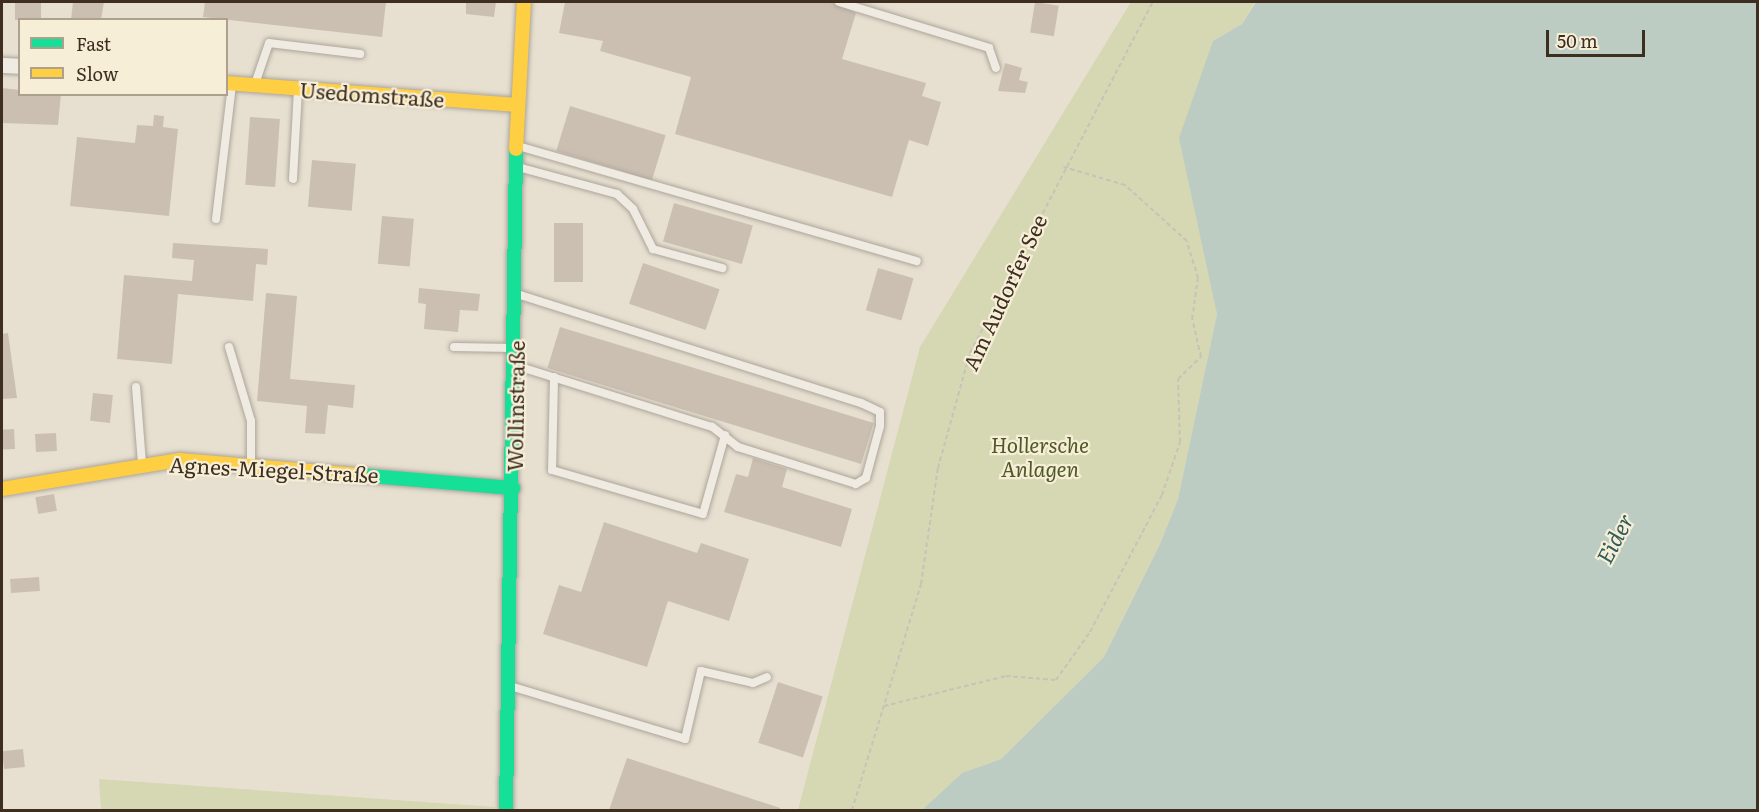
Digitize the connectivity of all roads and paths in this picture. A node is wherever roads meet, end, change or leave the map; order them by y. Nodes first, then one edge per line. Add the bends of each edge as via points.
1 (524, 2) edge
2 (840, 2) edge
3 (1153, 2) edge
4 (360, 54) dead end
5 (2, 65) edge
6 (18, 66) edge
7 (996, 68) dead end
8 (229, 83) edge
9 (255, 85) junction
10 (298, 88) junction
11 (228, 96) edge
12 (517, 105) junction
13 (516, 145) junction
14 (516, 166) junction
15 (1064, 167) junction
16 (293, 179) dead end
17 (216, 219) dead end
18 (917, 261) dead end
19 (722, 268) dead end
20 (517, 294) junction
21 (229, 347) dead end
22 (454, 347) dead end
23 (517, 349) junction
24 (517, 366) junction
25 (554, 377) junction
26 (136, 387) dead end
27 (725, 435) junction
28 (141, 463) junction
29 (251, 467) junction
30 (513, 488) junction
31 (2, 489) edge
32 (767, 677) dead end
33 (508, 686) junction
34 (883, 706) junction
35 (506, 810) edge
36 (852, 810) edge

1 - 12 street, Wollinstraße
2 - 7 lane via 989,48
3 - 15 path, Am Audorfer See
4 - 9 lane via 269,43
5 - 6 street
8 - 9 street, Usedomstraße
9 - 10 street, Usedomstraße
10 - 12 street, Usedomstraße
10 - 16 lane
11 - 17 lane
12 - 13 street, Wollinstraße
13 - 14 street, Wollinstraße
13 - 18 lane
14 - 19 lane via 617,194 633,209 653,249
14 - 20 street, Wollinstraße
15 - 34 path, Am Audorfer See via 970,353 938,468 921,584
15 - 34 path via 1125,185 1187,241 1198,278 1192,319 1201,357 1178,379 1180,442 1162,495 1090,632 1056,680 1006,676
20 - 23 street, Wollinstraße
20 - 27 lane via 861,402 880,412 881,418 862,484 738,447
21 - 29 lane via 251,421
22 - 23 lane
23 - 24 street, Wollinstraße
24 - 25 lane
24 - 30 street, Wollinstraße
25 - 27 lane
25 - 27 lane via 552,470 703,514
26 - 28 lane
28 - 29 street, Agnes-Miegel-Straße
28 - 31 street, Agnes-Miegel-Straße
29 - 30 street, Agnes-Miegel-Straße
30 - 33 street, Wollinstraße
32 - 33 lane via 753,683 701,671 685,739
33 - 35 street, Wollinstraße
34 - 36 path, Am Audorfer See

